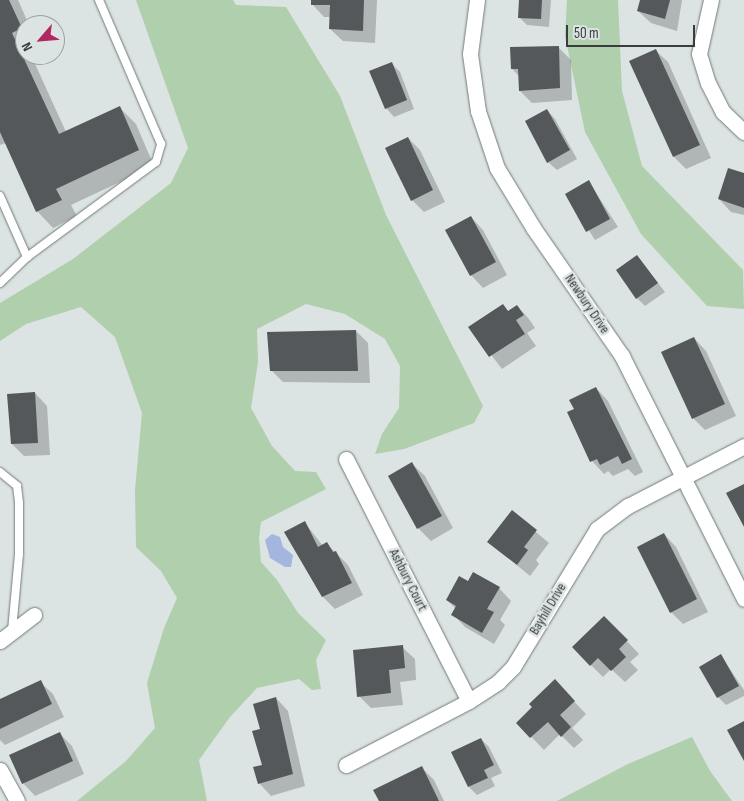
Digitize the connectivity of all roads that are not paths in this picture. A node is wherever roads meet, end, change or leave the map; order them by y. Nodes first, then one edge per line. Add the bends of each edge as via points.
1 (99, 0) edge
2 (477, 0) edge
3 (711, 0) edge
4 (744, 132) edge
5 (0, 196) edge
6 (27, 257) junction
7 (0, 284) edge
8 (744, 446) edge
9 (346, 459) dead end
10 (0, 472) edge
11 (681, 478) junction
12 (744, 599) edge
13 (34, 615) dead end
14 (6, 636) edge
15 (470, 701) junction
16 (346, 765) dead end
17 (0, 770) edge
18 (17, 801) edge

1 - 6 lane via 161,144 156,162
2 - 11 street, Newbury Drive via 470,54 478,111 496,168 534,230 622,356
3 - 4 street via 699,54 708,83 723,112
5 - 6 lane
6 - 7 lane
8 - 11 street, Bayhill Drive
9 - 15 street, Ashbury Court
10 - 14 lane via 17,486 19,503 19,554
11 - 12 street, Newbury Drive
11 - 15 street, Bayhill Drive via 628,506 597,529 514,667
13 - 14 street
15 - 16 street, Bayhill Drive
17 - 18 street

